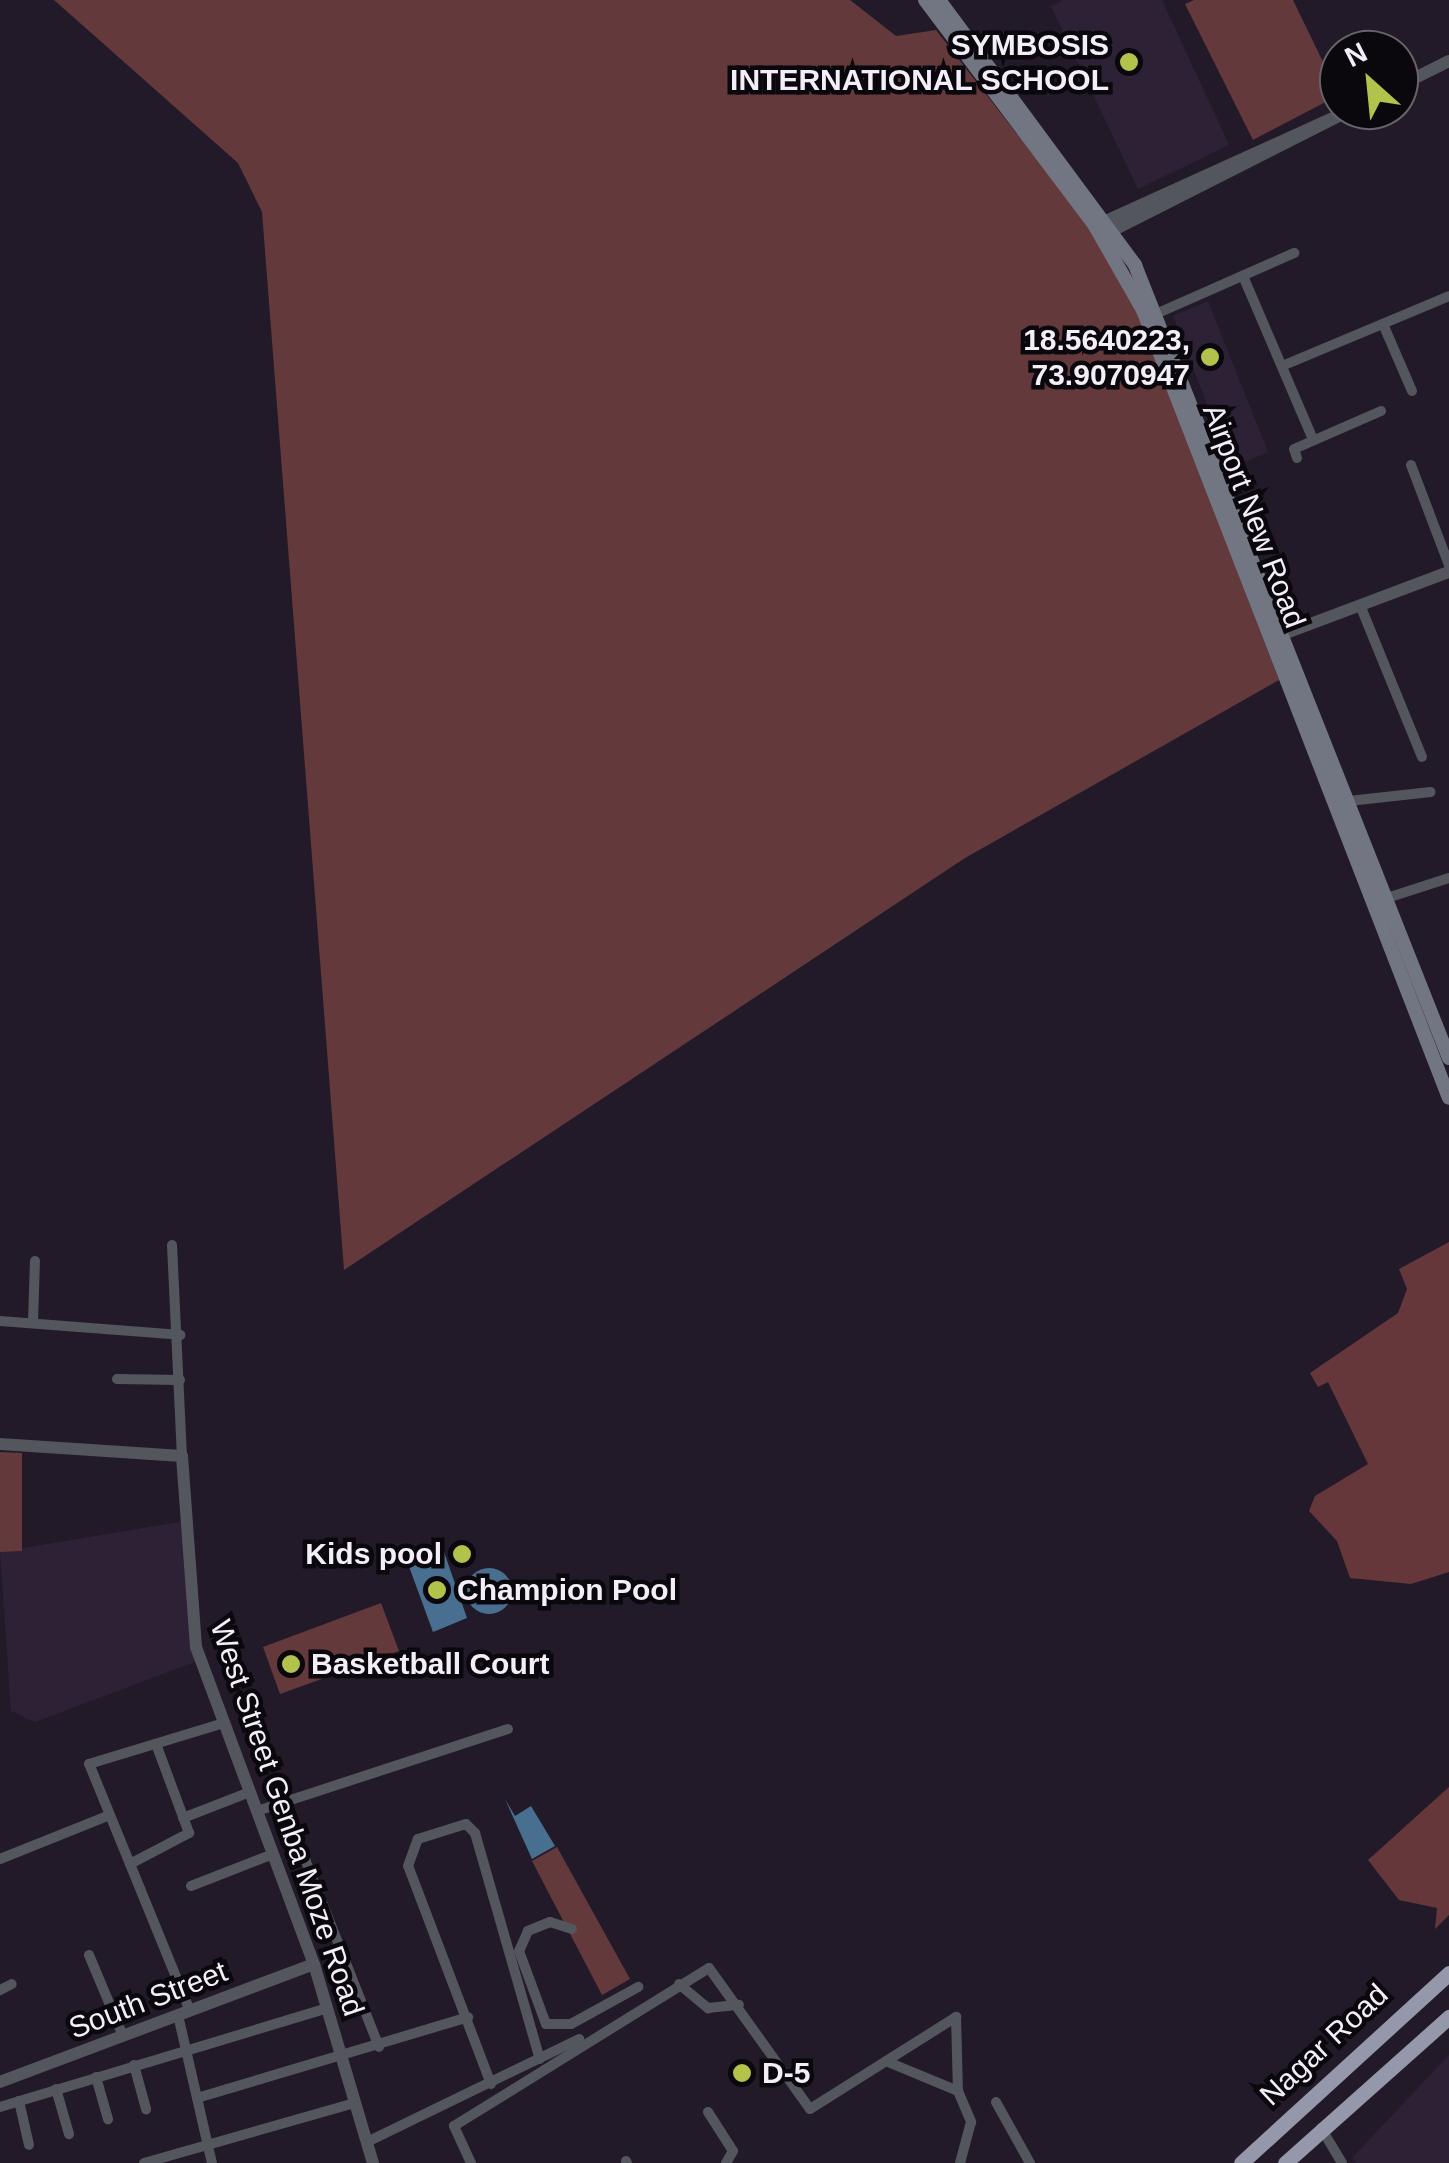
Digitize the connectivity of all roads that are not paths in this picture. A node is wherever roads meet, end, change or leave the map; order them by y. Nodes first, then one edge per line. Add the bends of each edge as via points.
1 (926, 0) edge
2 (939, 0) edge
3 (1449, 61) edge
4 (1419, 76) edge
5 (1319, 124) edge
6 (1104, 228) junction
7 (1294, 253) dead end
8 (1244, 276) junction
9 (1449, 296) edge
10 (1158, 314) junction
11 (1384, 324) junction
12 (1282, 366) junction
13 (1412, 391) dead end
14 (1382, 411) dead end
15 (1313, 439) junction
16 (1298, 458) dead end
17 (1411, 465) dead end
18 (1449, 568) edge
19 (1360, 605) junction
20 (1278, 636) junction
21 (1422, 757) dead end
22 (1431, 792) dead end
23 (1349, 801) junction
24 (1449, 878) edge
25 (1388, 898) junction
26 (1449, 1058) edge
27 (1449, 1098) edge
28 (172, 1245) dead end
29 (35, 1261) dead end
30 (0, 1321) edge
31 (33, 1323) junction
32 (180, 1335) junction
33 (117, 1379) dead end
34 (180, 1380) junction
35 (0, 1444) edge
36 (182, 1456) junction
37 (224, 1723) junction
38 (508, 1729) dead end
39 (156, 1744) junction
40 (250, 1792) junction
41 (257, 1811) junction
42 (110, 1815) junction
43 (184, 1818) junction
44 (273, 1854) junction
45 (305, 1858) dead end
46 (0, 1859) edge
47 (130, 1864) junction
48 (192, 1886) dead end
49 (572, 1930) dead end
50 (88, 1955) dead end
51 (314, 1964) junction
52 (1449, 1973) edge
53 (12, 1984) dead end
54 (679, 1984) junction
55 (638, 1987) dead end
56 (0, 1990) edge
57 (739, 2004) junction
58 (328, 2008) junction
59 (184, 2013) junction
60 (1449, 2016) edge
61 (468, 2017) junction
62 (123, 2036) junction
63 (578, 2039) dead end
64 (1366, 2041) junction
65 (379, 2047) junction
66 (186, 2048) junction
67 (1348, 2058) junction
68 (540, 2059) junction
69 (343, 2060) junction
70 (888, 2062) junction
71 (1388, 2064) junction
72 (134, 2065) junction
73 (96, 2077) junction
74 (0, 2082) edge
75 (1369, 2082) junction
76 (491, 2084) junction
77 (56, 2090) junction
78 (958, 2091) junction
79 (197, 2098) junction
80 (19, 2101) junction
81 (996, 2102) dead end
82 (356, 2103) junction
83 (0, 2108) edge
84 (146, 2109) dead end
85 (708, 2112) dead end
86 (108, 2120) dead end
87 (1322, 2128) junction
88 (69, 2134) dead end
89 (207, 2140) junction
90 (366, 2142) junction
91 (29, 2145) dead end
92 (144, 2163) edge
93 (212, 2163) edge
94 (373, 2163) edge
95 (470, 2163) edge
96 (726, 2163) edge
97 (960, 2163) edge
98 (1030, 2163) edge
99 (1241, 2163) edge
100 (1285, 2163) edge
101 (1342, 2163) edge

1 - 6 main road, Airport New Road
2 - 6 main road, Airport New Road
3 - 4 street
5 - 6 street
6 - 10 main road, Airport New Road
6 - 20 main road, Airport New Road
7 - 8 street
8 - 10 street
8 - 12 street
9 - 11 street
10 - 20 main road, Airport New Road
11 - 12 street
11 - 13 street
12 - 15 street
14 - 15 street
15 - 16 street via 1294,448
17 - 18 street
18 - 19 street
19 - 20 street
19 - 21 street
20 - 23 main road, Airport New Road
20 - 27 main road, Airport New Road
22 - 23 street
23 - 25 main road, Airport New Road
24 - 25 street
25 - 26 main road, Airport New Road
28 - 32 street, West Street Genba Moze Road
29 - 31 street
30 - 31 street
31 - 32 street
32 - 34 street, West Street Genba Moze Road
33 - 34 street
34 - 36 street, West Street Genba Moze Road
35 - 36 street
36 - 37 street, West Street Genba Moze Road via 192,1629
37 - 39 street
37 - 40 street, West Street Genba Moze Road
38 - 41 street
39 - 42 street via 89,1764
39 - 43 street
40 - 41 street, West Street Genba Moze Road
40 - 43 street
41 - 44 street, West Street Genba Moze Road
42 - 46 street
42 - 47 street
43 - 47 street via 187,1839
44 - 48 street
44 - 51 street, West Street Genba Moze Road
45 - 65 street
47 - 59 street
49 - 55 street via 550,1922 528,1930 519,1952 546,2024 571,2024
50 - 62 street
51 - 58 street, West Street Genba Moze Road
51 - 59 street, South Street
52 - 64 highway, Nagar Road
53 - 56 street
54 - 57 street via 708,2008
54 - 57 street via 714,1970
54 - 95 street via 454,2126
57 - 70 street via 810,2109
58 - 66 street
58 - 69 street, West Street Genba Moze Road
59 - 62 street, South Street
59 - 66 street
60 - 71 highway, Nagar Road
61 - 65 street
61 - 68 street via 408,1866 412,1843 466,1824
61 - 76 street
62 - 74 street, South Street
63 - 68 street
64 - 67 highway, Nagar Road
64 - 71 highway via 1371,2059
65 - 69 street
66 - 72 street
66 - 79 street
67 - 75 highway via 1364,2065
67 - 99 highway, Nagar Road
68 - 76 street
69 - 79 street
69 - 82 street, West Street Genba Moze Road
70 - 78 street
70 - 78 street via 956,2017
71 - 75 highway, Nagar Road
72 - 73 street
72 - 84 street
73 - 77 street
73 - 86 street
75 - 87 highway, Nagar Road
76 - 90 street
77 - 80 street
77 - 88 street
78 - 97 street via 970,2122
79 - 89 street
80 - 83 street
80 - 91 street
81 - 98 street
82 - 89 street
82 - 90 street, West Street Genba Moze Road
85 - 96 street via 732,2151
87 - 100 highway, Nagar Road
87 - 101 street
89 - 92 street
89 - 93 street
90 - 94 street, West Street Genba Moze Road

